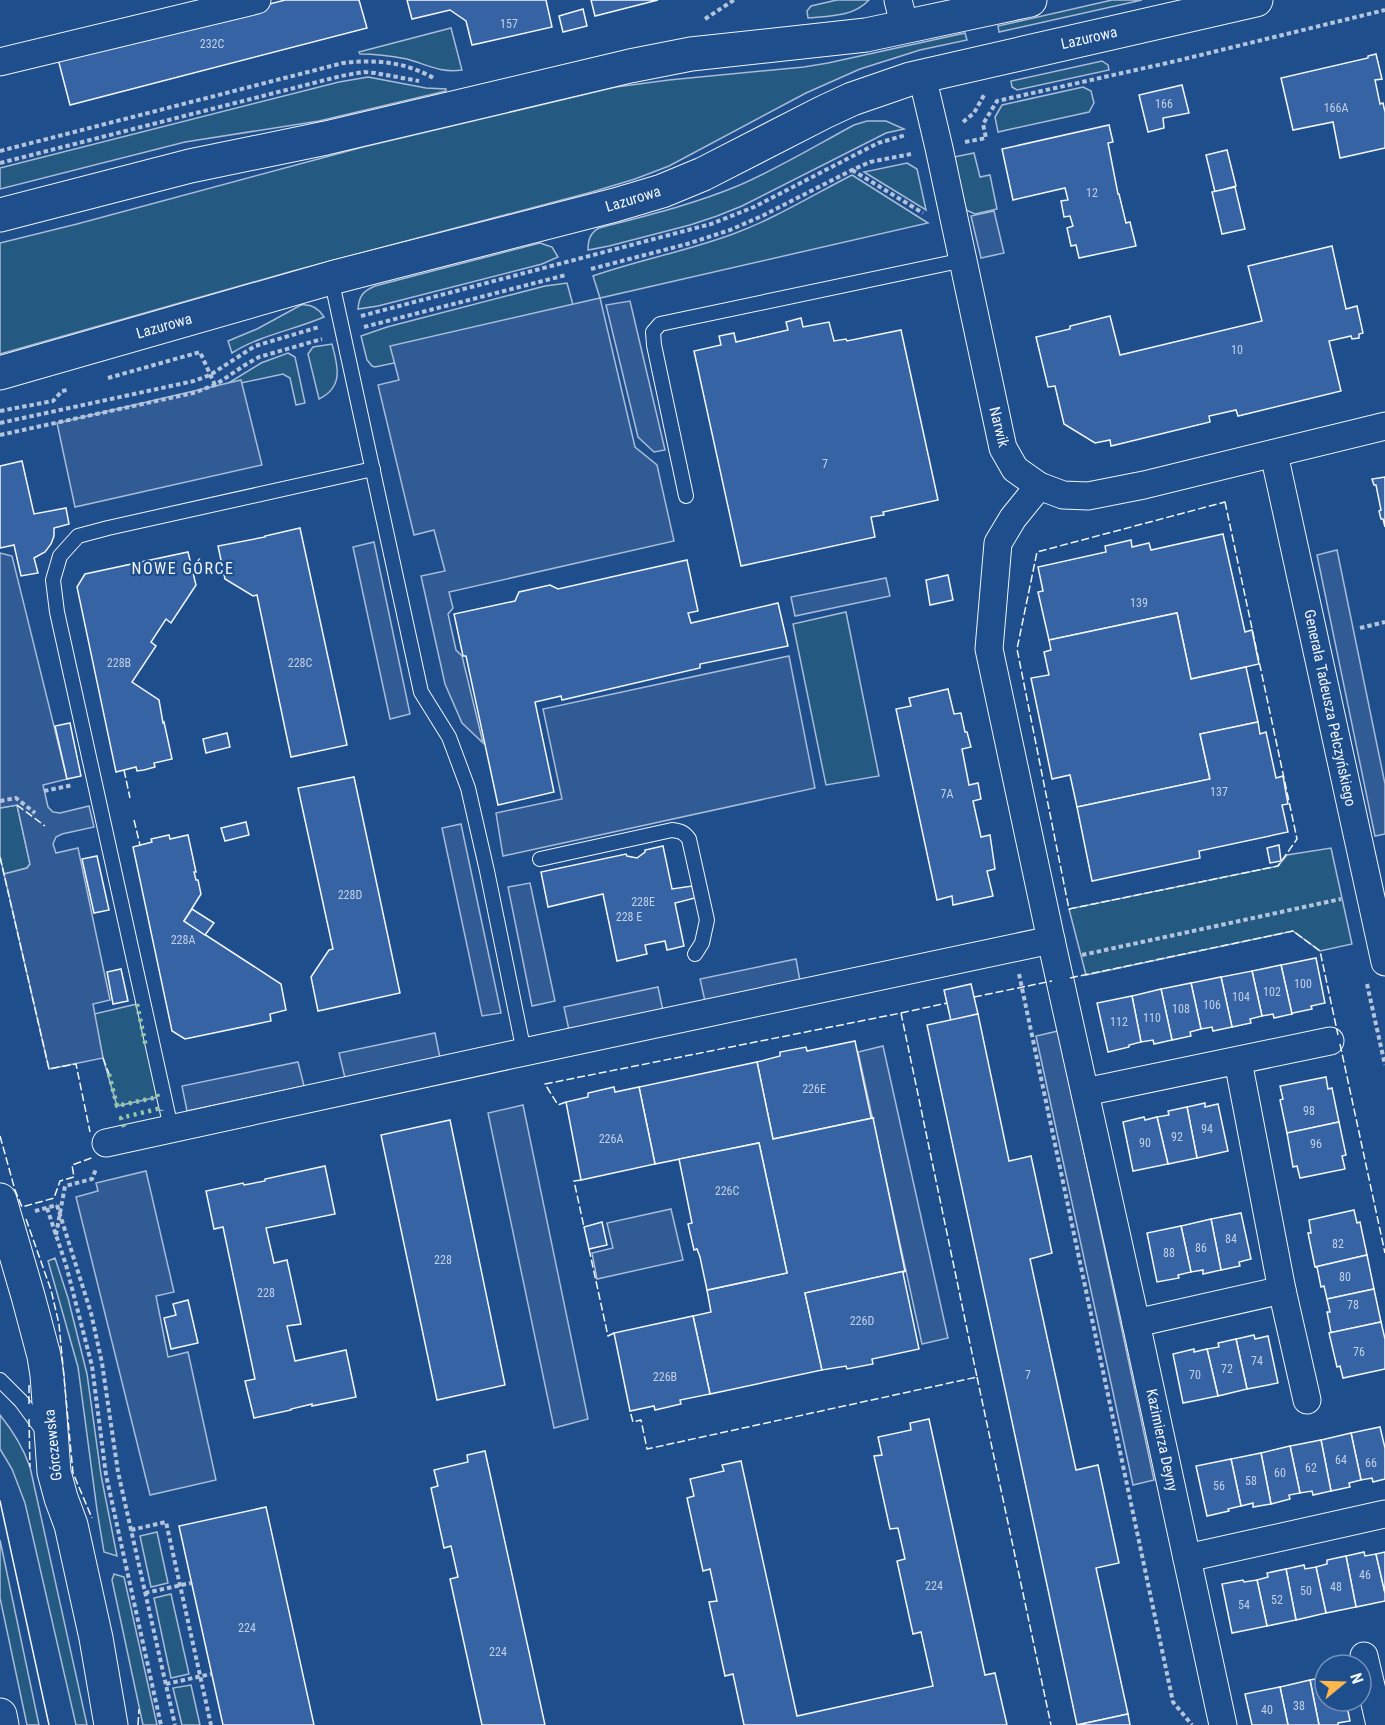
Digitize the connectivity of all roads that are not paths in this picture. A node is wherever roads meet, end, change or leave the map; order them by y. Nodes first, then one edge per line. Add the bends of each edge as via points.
1 (257, 0) edge
2 (1030, 0) edge
3 (1256, 0) edge
4 (901, 14) edge
5 (0, 62) edge
6 (922, 76) junction
7 (0, 215) edge
8 (964, 260) junction
9 (332, 278) junction
10 (0, 373) edge
11 (1385, 426) edge
12 (1274, 454) junction
13 (373, 469) junction
14 (1039, 486) junction
15 (686, 496) dead end
16 (540, 859) dead end
17 (1051, 940) junction
18 (695, 954) dead end
19 (1385, 962) edge
20 (1330, 1041) dead end
21 (524, 1052) junction
22 (1238, 1061) junction
23 (1084, 1092) junction
24 (171, 1128) junction
25 (106, 1143) dead end
26 (0, 1200) edge
27 (1282, 1290) junction
28 (1136, 1323) junction
29 (0, 1380) edge
30 (1307, 1400) dead end
31 (51, 1444) junction
32 (1385, 1514) edge
33 (1187, 1558) junction
34 (1373, 1695) edge
35 (0, 1715) edge
36 (2, 1725) edge
37 (111, 1725) edge
38 (1223, 1725) edge
39 (1380, 1725) edge

1 - 5 street
2 - 4 main road
3 - 6 main road, Lazurowa
4 - 7 main road via 838,38 692,54 630,66 190,166
6 - 8 street, Narwik
6 - 9 main road, Lazurowa via 843,103 703,174 662,190
8 - 14 street, Narwik via 1003,448 1015,469
8 - 15 lane via 660,324 653,332 654,345
9 - 10 main road, Lazurowa
9 - 13 lane
11 - 12 street, Narwik
12 - 14 street, Narwik via 1088,496 1063,495
12 - 19 street, Generała Tadeusza Pełczyńskiego
13 - 21 lane via 421,692 449,737 468,788
13 - 24 lane via 78,536 60,556 52,580
14 - 17 street, Kazimierza Deyny via 998,543 989,649
16 - 18 lane via 672,830 686,834 707,920
17 - 21 street
17 - 23 street, Kazimierza Deyny
20 - 22 street
21 - 24 street
22 - 23 street
22 - 27 street
23 - 28 street, Kazimierza Deyny
24 - 25 street
26 - 31 main road, Górczewska via 44,1356
27 - 28 street
27 - 30 street
28 - 33 street, Kazimierza Deyny
29 - 31 lane via 21,1401
31 - 37 main road, Górczewska via 54,1472 71,1525 96,1638
32 - 33 street
33 - 38 street, Kazimierza Deyny
34 - 39 street
35 - 36 main road

